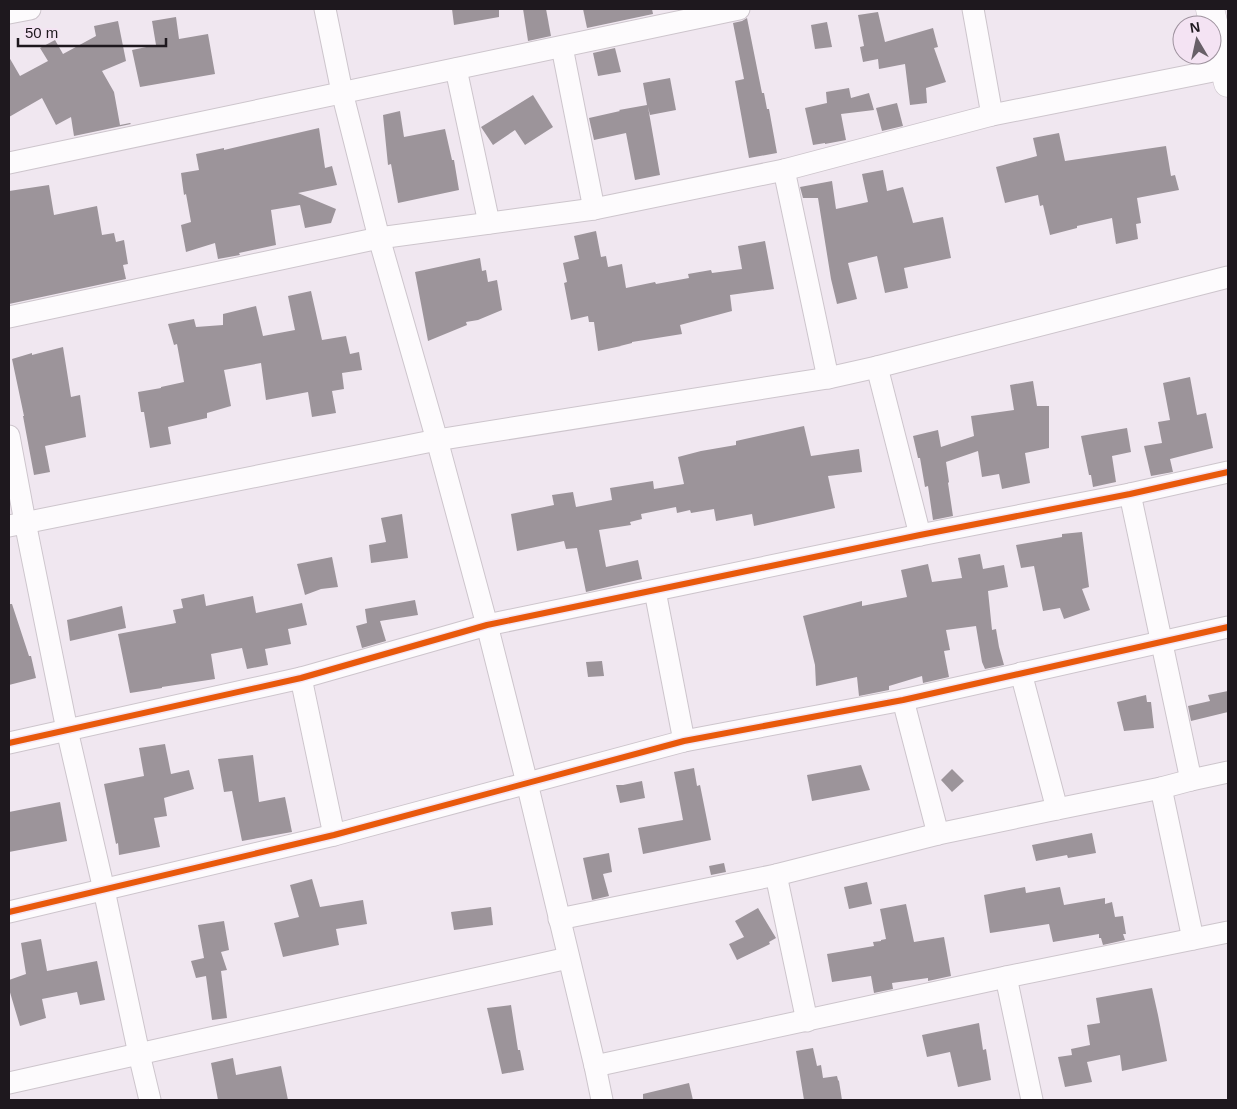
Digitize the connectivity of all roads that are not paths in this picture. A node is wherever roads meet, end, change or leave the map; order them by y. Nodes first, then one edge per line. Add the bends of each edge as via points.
1 (30, 9) edge
2 (325, 9) edge
3 (739, 9) edge
4 (973, 9) edge
5 (1210, 9) edge
6 (9, 12) edge
7 (562, 47) junction
8 (456, 69) junction
9 (1227, 73) edge
10 (342, 92) junction
11 (992, 115) junction
12 (9, 163) edge
13 (784, 170) junction
14 (594, 209) junction
15 (489, 223) junction
16 (379, 238) junction
17 (1228, 277) edge
18 (9, 316) edge
19 (877, 366) junction
20 (828, 378) junction
21 (9, 436) edge
22 (437, 440) junction
23 (1228, 472) edge
24 (1130, 494) junction
25 (17, 524) edge
26 (920, 535) junction
27 (656, 590) junction
28 (487, 624) junction
29 (1228, 627) edge
30 (1162, 641) junction
31 (1021, 673) junction
32 (300, 678) junction
33 (903, 700) junction
34 (67, 730) junction
35 (684, 741) junction
36 (9, 743) edge
37 (1228, 772) edge
38 (1191, 780) junction
39 (527, 782) junction
40 (1161, 788) junction
41 (1056, 809) junction
42 (938, 834) junction
43 (334, 835) junction
44 (776, 875) junction
45 (104, 890) junction
46 (9, 912) edge
47 (559, 919) junction
48 (1228, 932) edge
49 (1193, 939) junction
50 (568, 958) junction
51 (1006, 977) junction
52 (807, 1021) junction
53 (138, 1054) junction
54 (595, 1066) junction
55 (9, 1083) edge
56 (150, 1100) edge
57 (602, 1100) edge
58 (1032, 1100) edge

1 - 6 street
2 - 10 street
3 - 7 street
4 - 11 street
5 - 9 street
7 - 8 street
7 - 14 street
8 - 10 street
8 - 15 street
9 - 11 street
10 - 12 street
10 - 16 street
11 - 13 street
13 - 14 street
13 - 20 street
14 - 15 street
15 - 16 street
16 - 18 street
16 - 22 street
17 - 19 street
19 - 20 street
19 - 26 street
20 - 22 street
21 - 25 street
22 - 25 street
22 - 28 street
23 - 24 street
24 - 26 street
24 - 30 street
25 - 34 street
26 - 27 street
27 - 28 street
27 - 35 street
28 - 32 street
28 - 39 street
29 - 30 street
30 - 31 street
30 - 38 street
31 - 33 street
31 - 41 street
32 - 34 street
32 - 43 street
33 - 35 street
33 - 42 street
34 - 36 street
34 - 45 street
35 - 39 street
37 - 38 street
38 - 40 street
39 - 43 street
39 - 47 street
40 - 41 street
40 - 49 street
41 - 42 street
42 - 44 street
43 - 45 street
44 - 47 street
44 - 52 street
45 - 46 street
45 - 53 street
47 - 50 street
48 - 49 street
49 - 51 street
50 - 53 street
50 - 54 street
51 - 52 street
51 - 58 street
52 - 54 street
53 - 55 street
53 - 56 street
54 - 57 street

